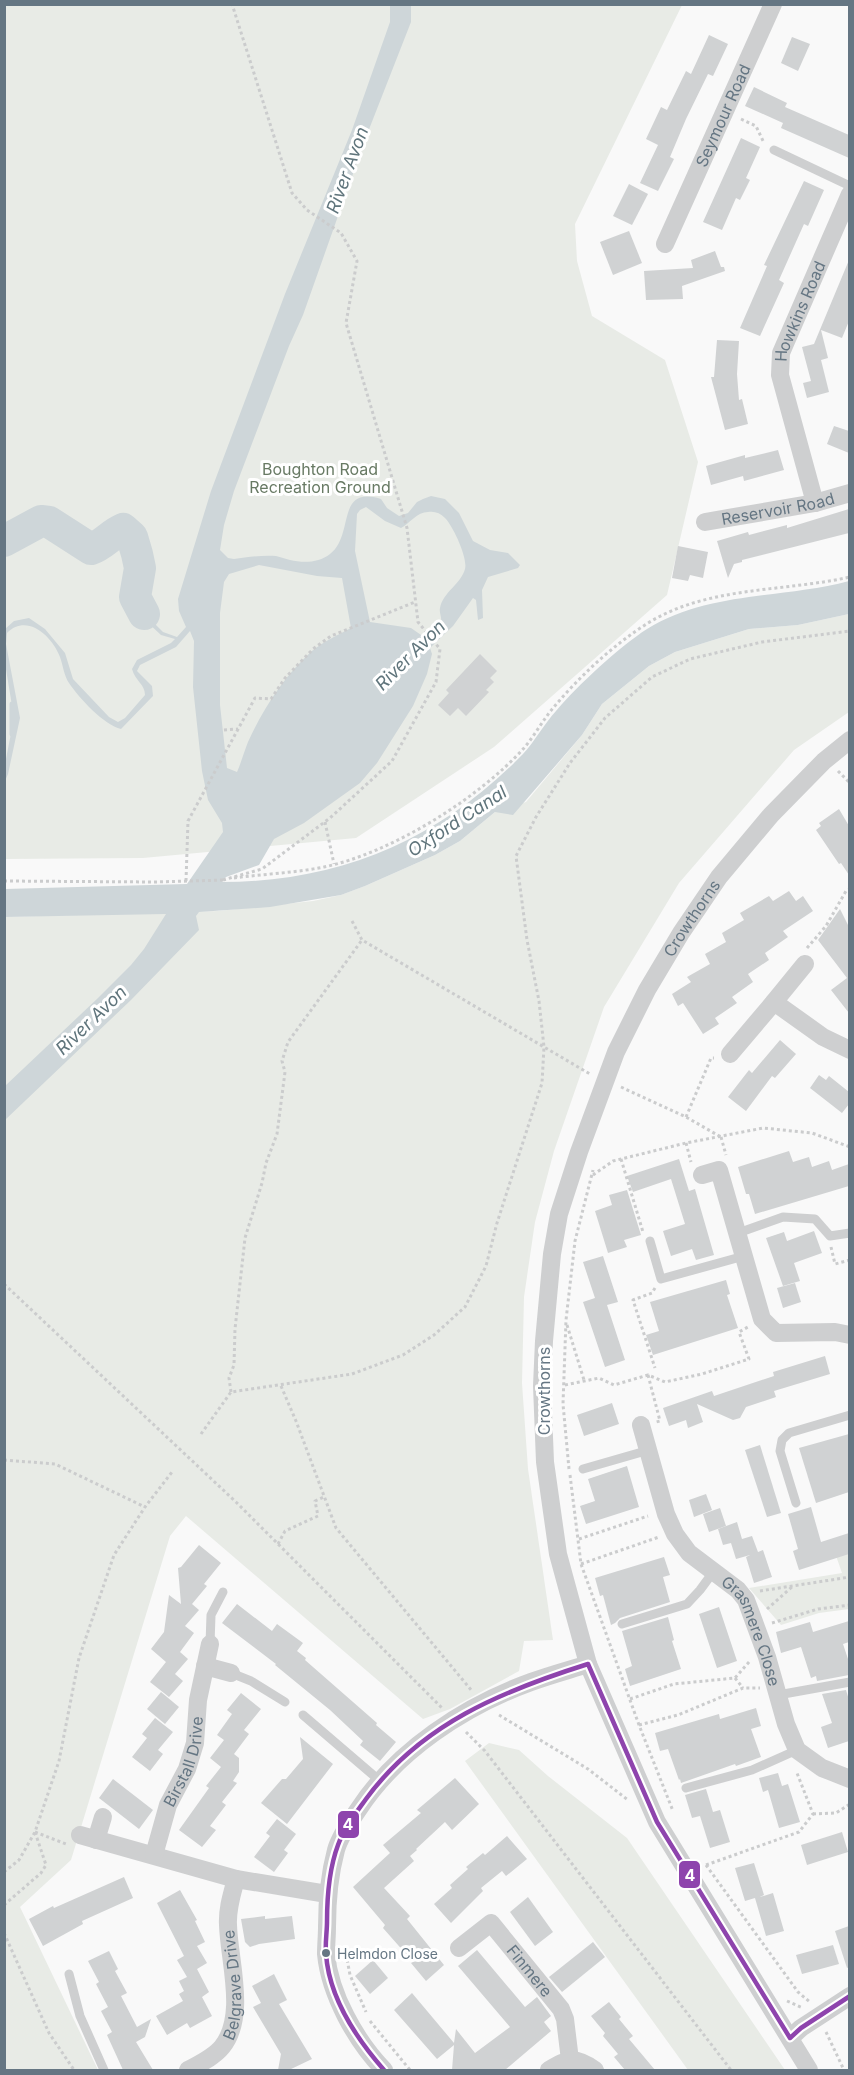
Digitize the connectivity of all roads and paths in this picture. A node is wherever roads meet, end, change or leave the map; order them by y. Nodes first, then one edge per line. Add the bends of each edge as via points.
1 (232, 4) edge
2 (773, 4) edge
3 (726, 112) junction
4 (774, 150) joint
5 (849, 186) edge
6 (849, 194) edge
7 (665, 244) dead end
8 (849, 493) edge
9 (815, 503) junction
10 (705, 522) dead end
11 (849, 577) edge
12 (416, 602) junction
13 (849, 631) edge
14 (238, 729) junction
15 (224, 730) dead end
16 (849, 740) edge
17 (834, 767) dead end
18 (849, 783) edge
19 (324, 821) junction
20 (334, 864) junction
21 (223, 880) junction
22 (4, 881) edge
23 (186, 881) junction
24 (849, 889) edge
25 (352, 921) dead end
26 (362, 940) junction
27 (805, 964) joint
28 (774, 1002) junction
29 (544, 1047) junction
30 (849, 1050) edge
31 (730, 1054) joint
32 (604, 1082) junction
33 (686, 1117) junction
34 (721, 1137) junction
35 (849, 1147) edge
36 (621, 1159) junction
37 (593, 1167) dead end
38 (593, 1175) junction
39 (702, 1175) dead end
40 (738, 1233) junction
41 (849, 1233) edge
42 (830, 1236) junction
43 (650, 1241) joint
44 (744, 1256) junction
45 (849, 1260) edge
46 (661, 1279) junction
47 (4, 1284) edge
48 (762, 1319) junction
49 (566, 1320) junction
50 (849, 1335) edge
51 (655, 1368) dead end
52 (648, 1375) junction
53 (584, 1380) junction
54 (565, 1385) junction
55 (281, 1386) junction
56 (231, 1392) junction
57 (849, 1415) edge
58 (641, 1425) joint
59 (201, 1434) dead end
60 (649, 1450) junction
61 (4, 1460) edge
62 (583, 1469) dead end
63 (172, 1472) dead end
64 (570, 1472) dead end
65 (324, 1497) junction
66 (796, 1503) dead end
67 (145, 1507) junction
68 (665, 1511) junction
69 (674, 1532) junction
70 (579, 1539) dead end
71 (278, 1544) junction
72 (581, 1564) dead end
73 (714, 1571) junction
74 (849, 1577) edge
75 (795, 1585) junction
76 (738, 1590) junction
77 (223, 1592) dead end
78 (849, 1605) edge
79 (622, 1624) dead end
80 (755, 1624) junction
81 (210, 1644) joint
82 (763, 1646) junction
83 (588, 1664) junction
84 (205, 1666) junction
85 (231, 1673) joint
86 (735, 1678) junction
87 (849, 1682) edge
88 (743, 1688) junction
89 (777, 1691) junction
90 (630, 1699) dead end
91 (285, 1702) dead end
92 (482, 1705) junction
93 (303, 1715) dead end
94 (455, 1721) junction
95 (639, 1725) dead end
96 (793, 1751) junction
97 (849, 1779) edge
98 (380, 1781) junction
99 (686, 1788) dead end
100 (631, 1802) dead end
101 (849, 1804) edge
102 (813, 1814) junction
103 (103, 1817) dead end
104 (34, 1832) junction
105 (88, 1837) junction
106 (154, 1855) junction
107 (706, 1865) dead end
108 (4, 1872) edge
109 (236, 1879) junction
110 (327, 1894) junction
111 (4, 1905) edge
112 (4, 1933) edge
113 (344, 1942) dead end
114 (459, 1948) dead end
115 (69, 1974) dead end
116 (849, 1996) edge
117 (790, 2038) junction
118 (570, 2060) junction
119 (74, 2070) edge
120 (104, 2070) edge
121 (188, 2070) edge
122 (384, 2070) edge
123 (411, 2070) edge
124 (549, 2070) edge
125 (595, 2070) edge
126 (731, 2070) edge
127 (809, 2070) edge

1 - 12 path via 292,194 306,210 341,234 357,261 346,323 402,508
2 - 3 street, Seymour Road
3 - 4 path via 756,126 766,147
3 - 7 street, Seymour Road via 682,230
4 - 5 lane
6 - 9 street, Howkins Road via 780,362 780,375
8 - 9 street, Reservoir Road
9 - 10 street, Reservoir Road
11 - 20 path via 701,600 649,622 564,695 523,748 470,796 412,833
12 - 14 path via 348,627 313,649 271,699 255,698
12 - 19 path via 418,622 441,649 436,682 392,761
13 - 29 path via 762,642 690,659 652,677 605,718 570,763 516,856
14 - 15 path
14 - 23 path via 188,821
16 - 32 street, Crowthorns via 771,815 719,877 647,990
17 - 18 path
19 - 20 path
19 - 21 path via 262,869
20 - 21 path
21 - 23 path
22 - 23 path
24 - 27 path via 826,926 798,957
25 - 26 path
26 - 29 path
26 - 56 path via 288,1042 282,1061 285,1072 276,1134 244,1238 234,1365 229,1378
27 - 28 street
28 - 30 street via 823,1037
28 - 31 street
29 - 32 path
29 - 55 path via 542,1083 486,1266 465,1307 434,1335 403,1355 352,1374
31 - 33 path via 711,1058
32 - 33 path
32 - 83 street, Crowthorns via 560,1214 543,1341 545,1462 558,1554
33 - 34 path
34 - 35 path via 763,1128 812,1133
34 - 36 path
36 - 38 path
36 - 43 path via 644,1235
37 - 38 path
38 - 49 path via 575,1241
39 - 40 street via 718,1170
40 - 42 lane via 783,1217 815,1219
40 - 44 street
41 - 42 lane
42 - 45 path via 835,1264
43 - 46 lane
44 - 46 lane
44 - 48 street
46 - 51 path via 652,1293 633,1300
47 - 71 path
48 - 50 street via 776,1333
48 - 52 path via 739,1332 749,1359 665,1382
49 - 53 path
49 - 54 path
52 - 53 path via 614,1386 599,1378
52 - 58 path via 660,1421
53 - 54 path
54 - 64 path via 563,1404
55 - 56 path
55 - 65 path
56 - 59 path
57 - 66 lane via 789,1433 782,1440 780,1451
58 - 60 street, Grasmere Close
60 - 62 lane
60 - 68 street, Grasmere Close
61 - 67 path via 55,1464
63 - 67 path
65 - 71 path via 315,1501 318,1516 285,1531
65 - 92 path via 336,1528
67 - 104 path via 114,1555 82,1648 59,1761
68 - 69 street, Grasmere Close
68 - 70 path
69 - 72 path
69 - 73 street, Grasmere Close via 689,1553
71 - 94 path
73 - 76 street, Grasmere Close
73 - 79 lane, Grasmere Close via 687,1604
74 - 75 path
75 - 76 path via 756,1592
75 - 80 path
76 - 80 street, Grasmere Close via 746,1599
77 - 81 lane via 212,1615
78 - 80 path
80 - 82 street, Grasmere Close
81 - 84 street, Birstall Drive
82 - 86 path
82 - 89 street, Grasmere Close
83 - 92 street via 530,1683
83 - 117 street, Crowthorns via 657,1822
84 - 85 street
84 - 106 street, Birstall Drive via 195,1743 187,1769 168,1805
85 - 91 lane
86 - 88 path
86 - 90 path via 674,1684
87 - 89 lane, Grasmere Close
88 - 89 path
88 - 95 path via 678,1715
89 - 96 street, Grasmere Close
92 - 94 street
92 - 100 path via 588,1769
93 - 98 lane
94 - 98 street via 424,1741
94 - 126 path via 492,1760
96 - 97 street
96 - 99 lane via 752,1770
96 - 102 path
98 - 110 street via 337,1848
101 - 102 path via 836,1814
102 - 107 path via 800,1832
103 - 105 street
104 - 105 path via 75,1845
104 - 108 path via 19,1860
104 - 111 path via 46,1865
105 - 106 street
106 - 109 street
109 - 110 street
109 - 121 street, Belgrave Drive via 228,1924 235,1999 233,2022 223,2046
110 - 122 street via 326,1955 335,1990 362,2043
112 - 119 path via 50,2033
113 - 123 path via 350,1975 368,2018
114 - 118 street, Finmere via 491,1923 561,2009
115 - 120 lane via 80,2016
116 - 117 street
117 - 127 street, Crowthorns
118 - 124 street
118 - 125 street via 580,2060

